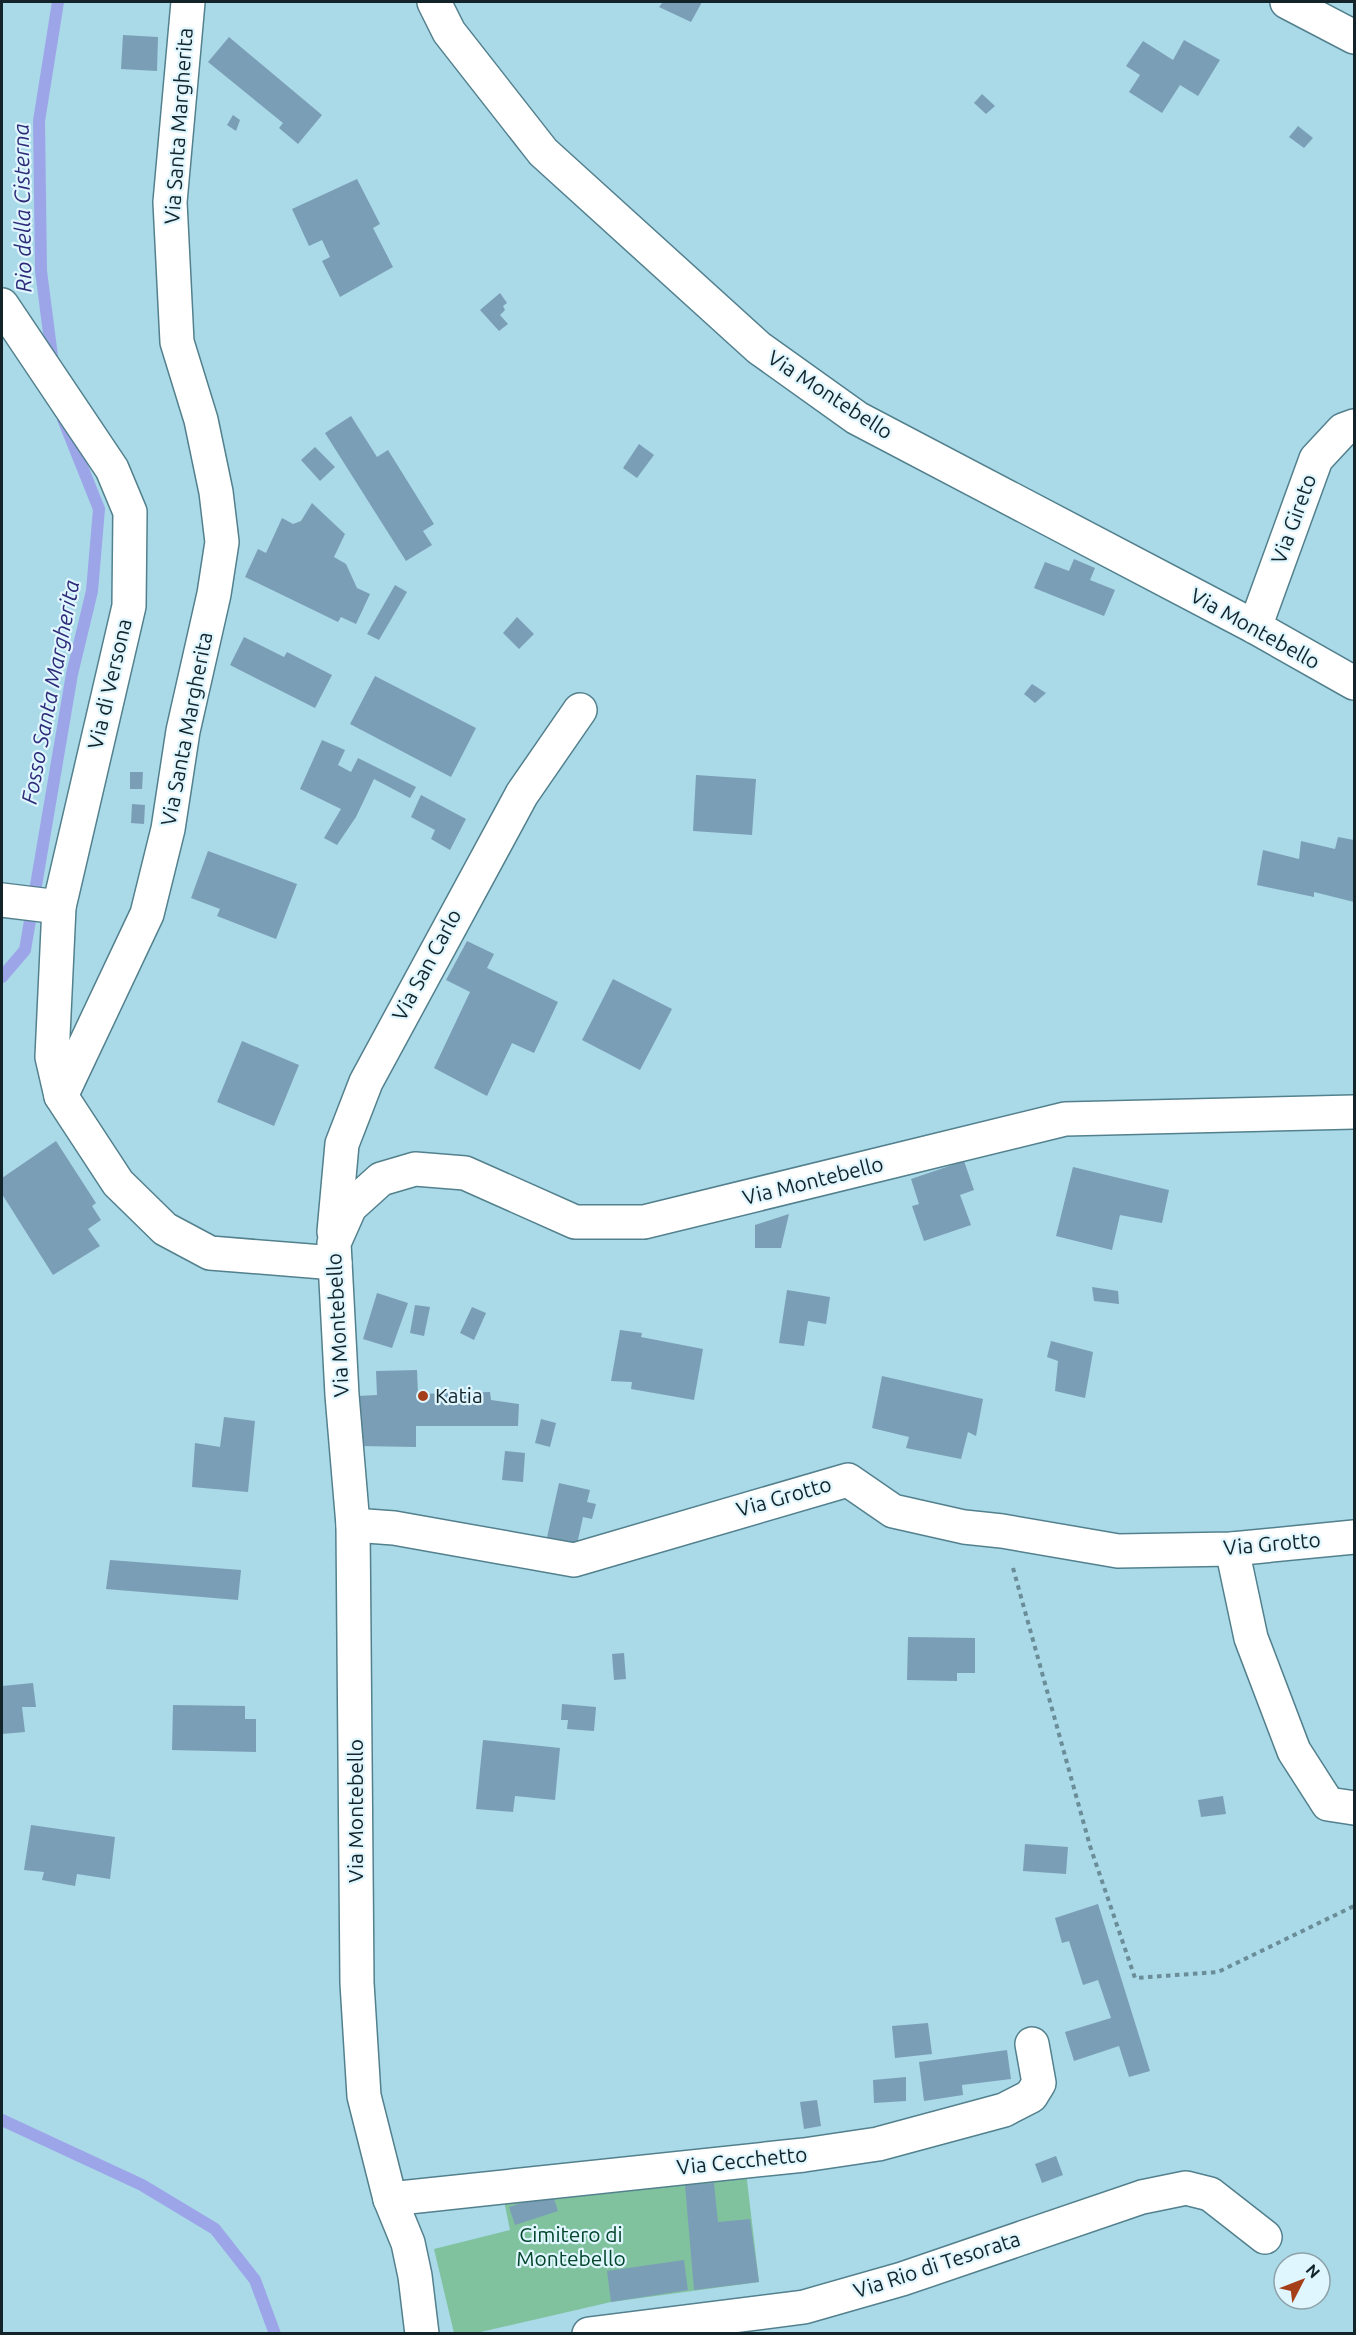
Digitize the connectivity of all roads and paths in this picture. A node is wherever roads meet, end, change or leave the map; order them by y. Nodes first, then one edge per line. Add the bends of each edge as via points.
1 (188, 2) edge
2 (434, 2) edge
3 (1287, 2) edge
4 (1354, 37) edge
5 (6, 310) edge
6 (1354, 426) edge
7 (1255, 627) junction
8 (1354, 683) edge
9 (580, 710) dead end
10 (28, 903) edge
11 (62, 1096) junction
12 (1354, 1112) edge
13 (334, 1253) junction
14 (353, 1525) junction
15 (1002, 1531) junction
16 (1354, 1537) edge
17 (1232, 1549) junction
18 (1354, 1808) edge
19 (1354, 1906) edge
20 (1032, 2044) dead end
21 (390, 2199) junction
22 (1265, 2237) dead end
23 (422, 2334) edge
24 (590, 2334) edge

1 - 11 street, Via Santa Margherita via 170,202 177,342 201,420 222,542 183,731 168,829 147,914
2 - 7 street, Via Montebello via 448,32 543,152 759,348 857,418
3 - 4 street
5 - 10 street, Via di Versona via 112,469 130,512 129,606
6 - 7 street, Via Gireto via 1343,430 1316,459
7 - 8 street, Via Montebello
9 - 13 street, Via San Carlo via 522,794 366,1082 342,1144
10 - 11 street, Via di Versona via 52,1057
11 - 13 street via 118,1183 165,1228 210,1253
12 - 13 street, Via Montebello via 1065,1119 644,1222 574,1222 465,1173 415,1169 381,1179 350,1208
13 - 14 street, Via Montebello
14 - 15 street, Via Grotto via 394,1528 574,1560 848,1480 893,1511 963,1527
14 - 21 street, Via Montebello via 357,1983 364,2096
15 - 17 street, Via Grotto via 1118,1551
15 - 19 path via 1090,1846 1135,1978 1218,1972
16 - 17 street, Via Grotto
17 - 18 street via 1251,1638 1294,1751 1328,1804
20 - 21 street, Via Cecchetto via 1039,2083 1031,2096 1004,2110 878,2144
21 - 23 street, Via Montebello via 408,2243
22 - 24 street, Via Rio di Tesorata via 1210,2194 1186,2188 1142,2197 902,2279 804,2307

